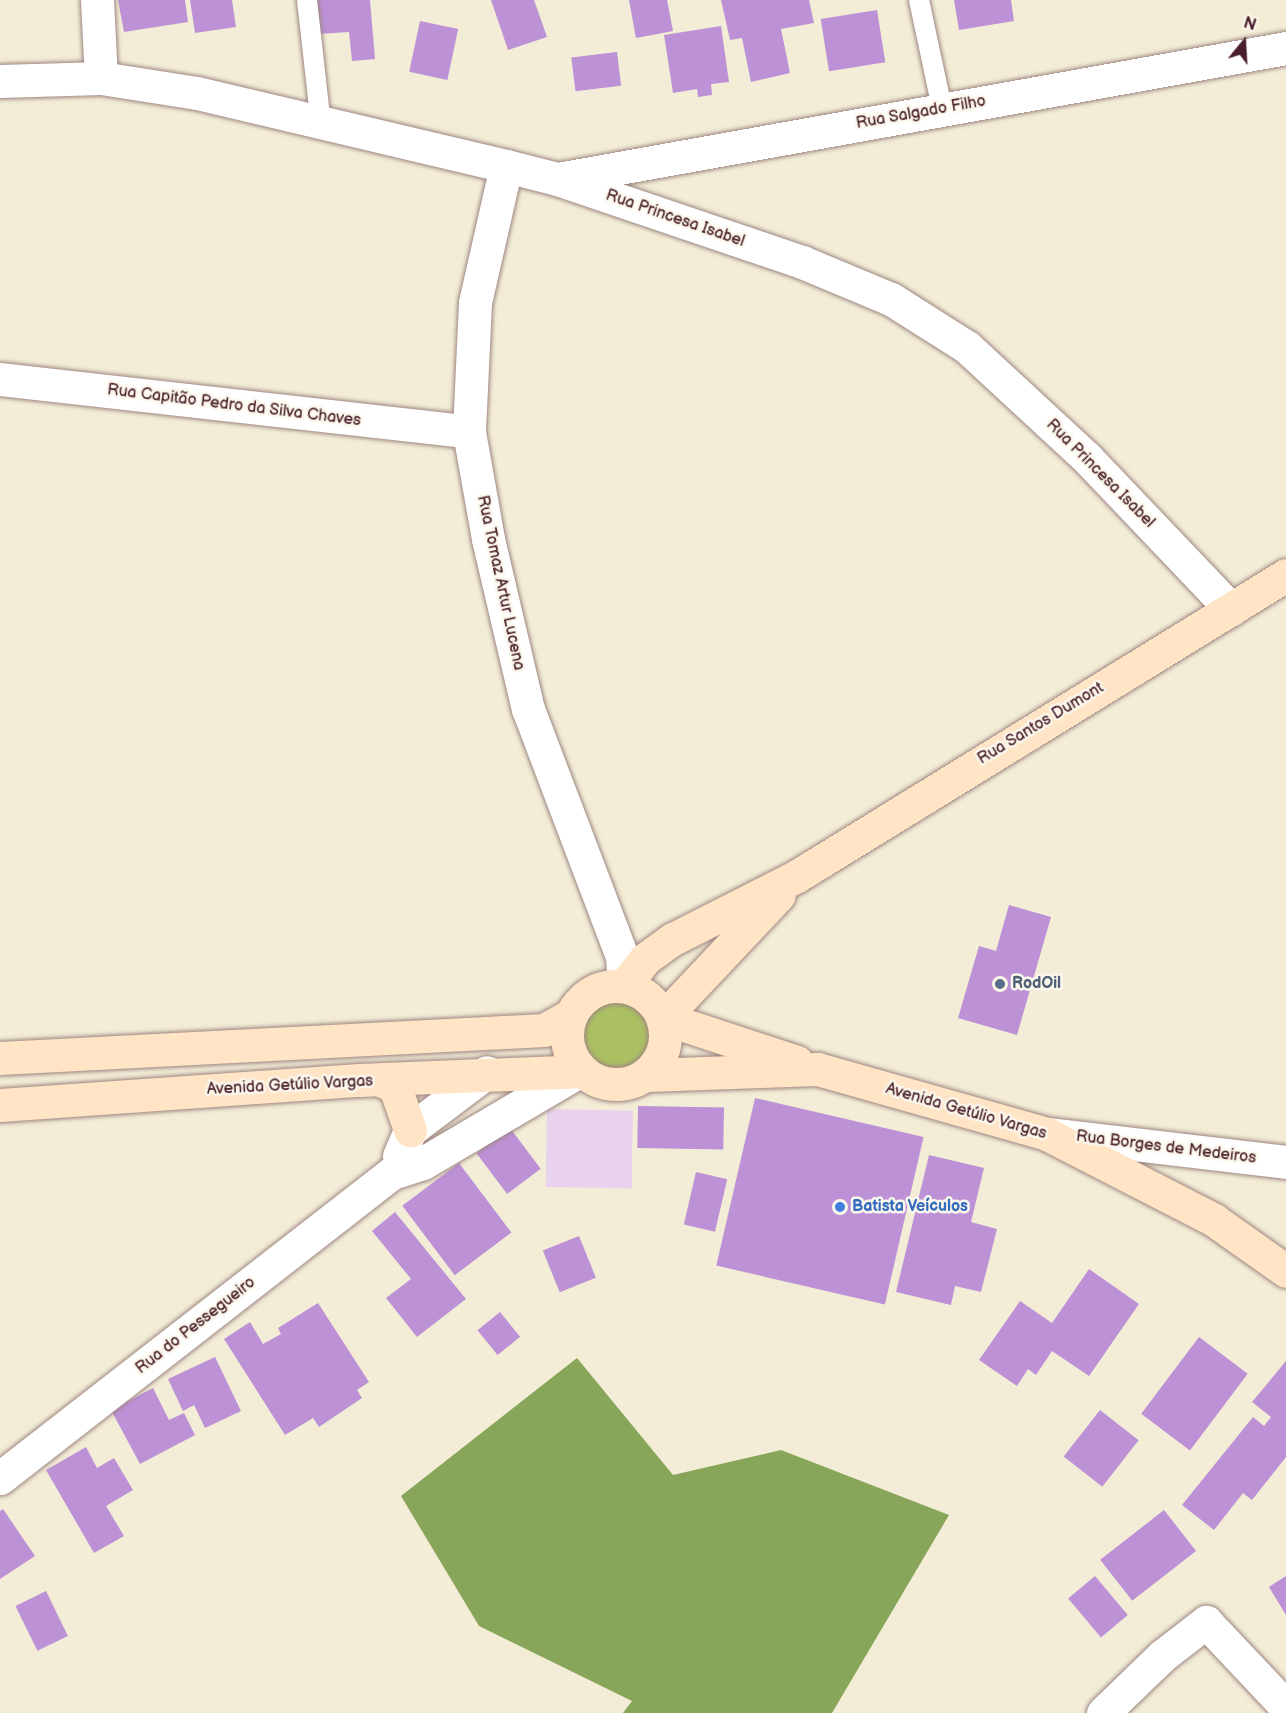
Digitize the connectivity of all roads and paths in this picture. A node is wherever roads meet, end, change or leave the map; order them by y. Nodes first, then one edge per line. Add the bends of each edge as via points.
1 (97, 0) edge
2 (306, 0) edge
3 (919, 0) edge
4 (1286, 48) edge
5 (101, 78) junction
6 (0, 81) edge
7 (942, 108) junction
8 (321, 124) junction
9 (506, 166) junction
10 (557, 179) junction
11 (0, 379) edge
12 (469, 432) junction
13 (1286, 575) edge
14 (1231, 609) junction
15 (797, 876) junction
16 (624, 986) junction
17 (663, 1018) junction
18 (557, 1022) junction
19 (0, 1058) edge
20 (818, 1070) junction
21 (579, 1071) junction
22 (487, 1072) junction
23 (647, 1075) junction
24 (383, 1081) junction
25 (0, 1105) edge
26 (410, 1130) junction
27 (1047, 1134) junction
28 (1286, 1162) edge
29 (392, 1173) junction
30 (1286, 1271) edge
31 (0, 1479) edge
32 (1286, 1707) edge
33 (1103, 1713) edge

1 - 5 street
2 - 8 lane
3 - 7 lane
4 - 7 street, Rua Salgado Filho
5 - 6 street, Rua Princesa Isabel
5 - 8 street, Rua Princesa Isabel via 197,93
7 - 10 street, Rua Salgado Filho
8 - 9 street, Rua Princesa Isabel
9 - 10 street, Rua Princesa Isabel
9 - 12 street, Rua Tomaz Artur Lucena via 476,303
10 - 14 street, Rua Princesa Isabel via 802,262 891,299 967,348 1087,458
11 - 12 street, Rua Capitão Pedro da Silva Chaves
12 - 16 street, Rua Tomaz Artur Lucena via 488,539 528,709 622,956
13 - 14 main road, Rua Santos Dumont
14 - 15 main road, Rua Santos Dumont
15 - 16 main road, Rua Santos Dumont via 673,939 645,959
15 - 17 main road, Rua Santos Dumont
16 - 17 main road via 653,1001
16 - 18 main road via 606,984 591,990
17 - 20 main road
17 - 23 main road via 665,1043 659,1061
18 - 19 main road
18 - 21 main road
18 - 22 main road
20 - 23 main road, Avenida Getúlio Vargas
20 - 27 main road, Avenida Getúlio Vargas
21 - 22 main road, Avenida Getúlio Vargas
21 - 23 main road via 603,1082 620,1083
21 - 29 street, Rua do Pessegueiro via 423,1163
22 - 24 main road, Avenida Getúlio Vargas
22 - 26 street
24 - 25 main road, Avenida Getúlio Vargas
24 - 26 main road via 395,1087
26 - 29 street, Rua do Pessegueiro
27 - 28 street, Rua Borges de Medeiros
27 - 30 main road, Avenida Getúlio Vargas via 1214,1220
29 - 31 street, Rua do Pessegueiro
32 - 33 street via 1206,1622 1162,1656

